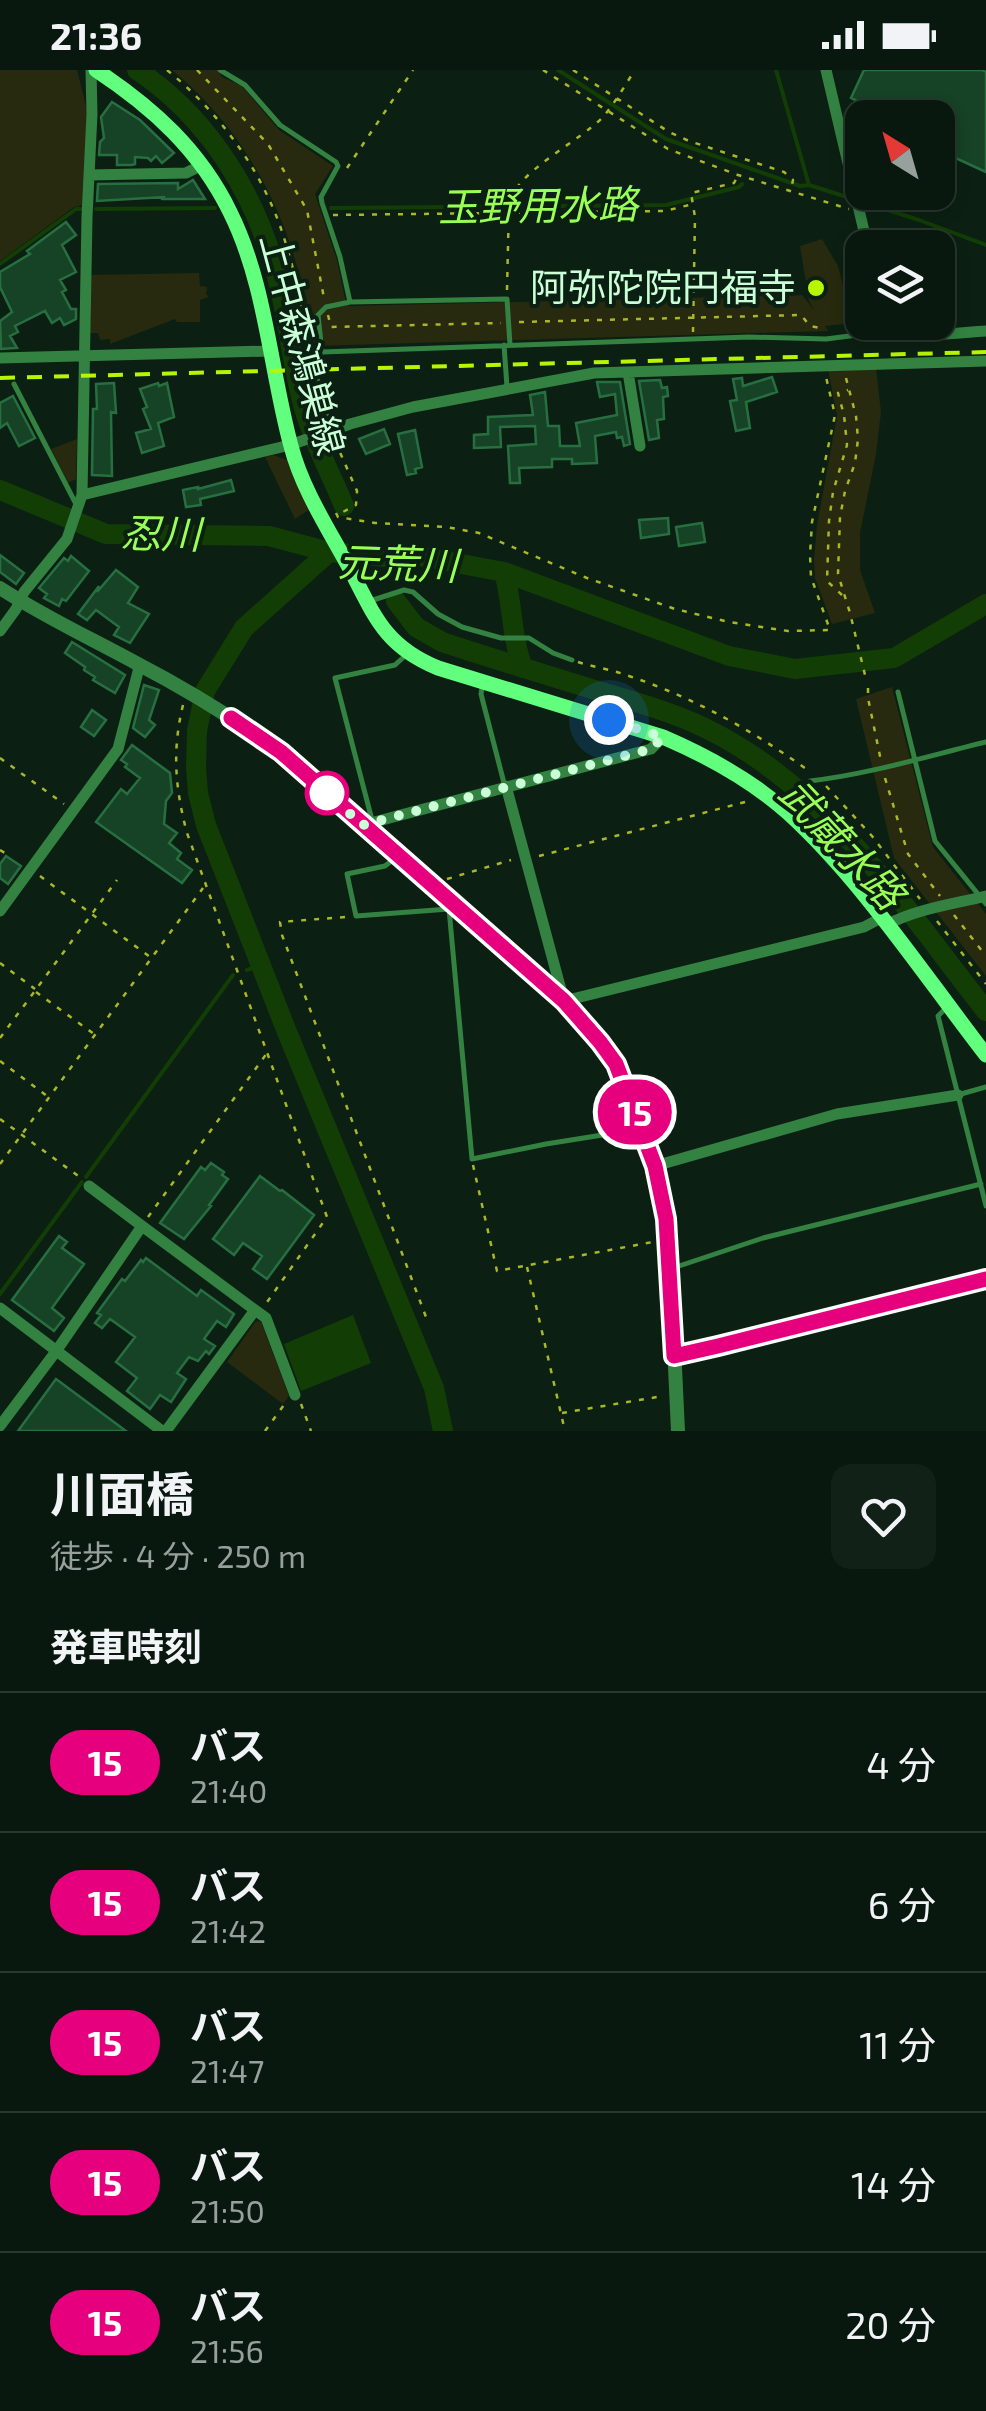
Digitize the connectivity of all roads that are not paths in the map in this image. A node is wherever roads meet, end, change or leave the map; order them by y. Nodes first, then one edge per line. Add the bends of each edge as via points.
1 (94, 70) edge
2 (220, 70) edge
3 (826, 70) edge
4 (202, 165) junction
5 (89, 175) junction
6 (864, 230) edge
7 (350, 302) junction
8 (986, 331) edge
9 (955, 332) edge
10 (845, 337) edge
11 (507, 345) junction
12 (270, 351) junction
13 (322, 352) junction
14 (84, 356) junction
15 (0, 358) edge
16 (986, 361) edge
17 (628, 372) junction
18 (14, 384) dead end
19 (507, 390) junction
20 (327, 432) junction
21 (296, 443) junction
22 (640, 446) dead end
23 (80, 502) junction
24 (0, 588) edge
25 (365, 598) junction
26 (20, 601) junction
27 (0, 631) edge
28 (408, 653) junction
29 (572, 660) road end
30 (140, 664) junction
31 (483, 682) junction
32 (898, 692) dead end
33 (663, 737) junction
34 (986, 742) edge
35 (914, 760) junction
36 (506, 786) junction
37 (789, 806) junction
38 (368, 824) junction
39 (398, 856) junction
40 (984, 899) edge
41 (451, 907) junction
42 (0, 911) edge
43 (888, 921) junction
44 (564, 1001) junction
45 (948, 1006) junction
46 (986, 1055) edge
47 (986, 1088) edge
48 (958, 1094) junction
49 (642, 1128) junction
50 (655, 1166) junction
51 (981, 1184) junction
52 (89, 1186) road end
53 (986, 1206) edge
54 (142, 1226) junction
55 (670, 1269) junction
56 (986, 1279) edge
57 (0, 1308) edge
58 (255, 1310) junction
59 (57, 1350) junction
60 (674, 1356) junction
61 (295, 1395) road end
62 (0, 1426) edge
63 (164, 1431) edge
64 (678, 1431) edge

1 - 4 main road, 上中森鴻巣線 via 150,108
1 - 5 street
2 - 7 lane via 245,85 280,126 336,162 322,197
3 - 6 street
4 - 5 street via 186,173
4 - 12 main road, 上中森鴻巣線 via 245,246
5 - 14 street
7 - 11 lane via 507,298
7 - 13 lane via 318,314
8 - 9 street
10 - 11 lane
11 - 13 lane
11 - 19 lane
12 - 14 street
12 - 21 main road, 上中森鴻巣線
13 - 20 lane via 314,367
14 - 15 street
14 - 23 street
16 - 17 street
17 - 19 street
17 - 22 street
18 - 23 lane
19 - 20 street
20 - 21 street
21 - 23 street
21 - 25 main road, 上中森鴻巣線
23 - 26 street via 68,539
24 - 26 street
25 - 28 main road, 上中森鴻巣線
25 - 29 lane via 413,592 450,621 501,638 530,638
26 - 27 street
26 - 30 street
28 - 31 main road, 上中森鴻巣線
28 - 38 lane via 395,665 335,678
30 - 38 street via 281,752
30 - 42 street via 118,749
31 - 33 main road, 上中森鴻巣線
31 - 36 lane
32 - 35 lane
33 - 36 street via 651,749
33 - 37 main road, 上中森鴻巣線
34 - 35 lane
35 - 37 lane via 810,781
35 - 40 lane via 935,841
36 - 38 street
36 - 44 street
37 - 43 main road, 上中森鴻巣線
38 - 39 street
39 - 41 street
39 - 41 lane via 386,866 348,874 356,916
40 - 43 street
41 - 44 street
41 - 49 lane via 472,1159
43 - 44 street
43 - 45 main road, 上中森鴻巣線
44 - 49 street via 616,1064
45 - 46 main road, 上中森鴻巣線
45 - 48 lane via 938,1016
47 - 48 lane
48 - 50 street via 837,1114
48 - 51 lane
49 - 50 street
50 - 55 street
51 - 53 lane
51 - 55 lane via 764,1238
52 - 54 street
54 - 58 street
54 - 59 street
55 - 60 street
56 - 60 lane
57 - 59 street
58 - 61 street via 266,1318
58 - 63 street
59 - 62 street
59 - 63 street
60 - 64 street

